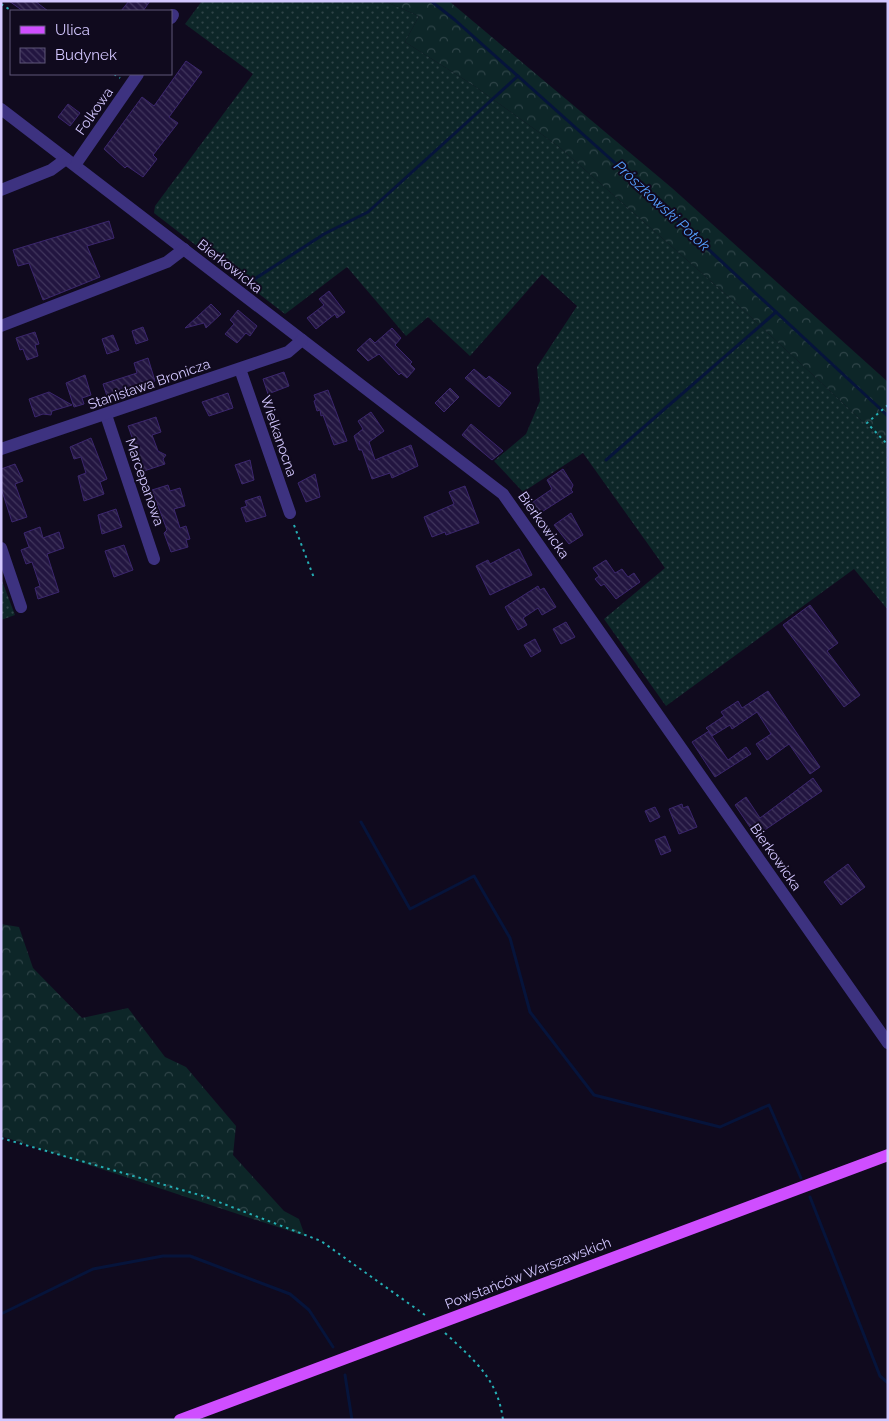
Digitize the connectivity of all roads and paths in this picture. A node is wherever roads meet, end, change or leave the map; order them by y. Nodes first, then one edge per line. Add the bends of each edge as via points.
1 (137, 75) edge
2 (1, 110) edge
3 (70, 162) junction
4 (1, 190) edge
5 (184, 249) junction
6 (1, 326) edge
7 (302, 340) junction
8 (240, 369) junction
9 (888, 405) edge
10 (106, 415) junction
11 (888, 445) edge
12 (1, 449) edge
13 (290, 513) joint
14 (1, 548) edge
15 (154, 559) dead end
16 (314, 578) dead end
17 (21, 607) dead end
18 (888, 1043) edge
19 (1, 1138) edge
20 (888, 1155) edge
21 (436, 1324) junction
22 (180, 1420) edge
23 (503, 1420) edge

1 - 3 street, Folkowa
2 - 3 street, Bierkowicka
3 - 4 street
3 - 5 street, Bierkowicka
5 - 6 street via 166,262
5 - 7 street, Bierkowicka
7 - 8 street, Stanisława Bronicza via 288,352
7 - 18 street, Bierkowicka via 481,475 514,506
8 - 10 street, Stanisława Bronicza
8 - 13 street, Wielkanocna
9 - 11 path via 867,423
10 - 12 street, Stanisława Bronicza
10 - 15 street, Marcepanowa
13 - 16 path
14 - 17 street
19 - 21 path via 203,1196 321,1241
20 - 21 main road, Powstańców Warszawskich
21 - 22 main road, Powstańców Warszawskich
21 - 23 path via 488,1377 500,1398

